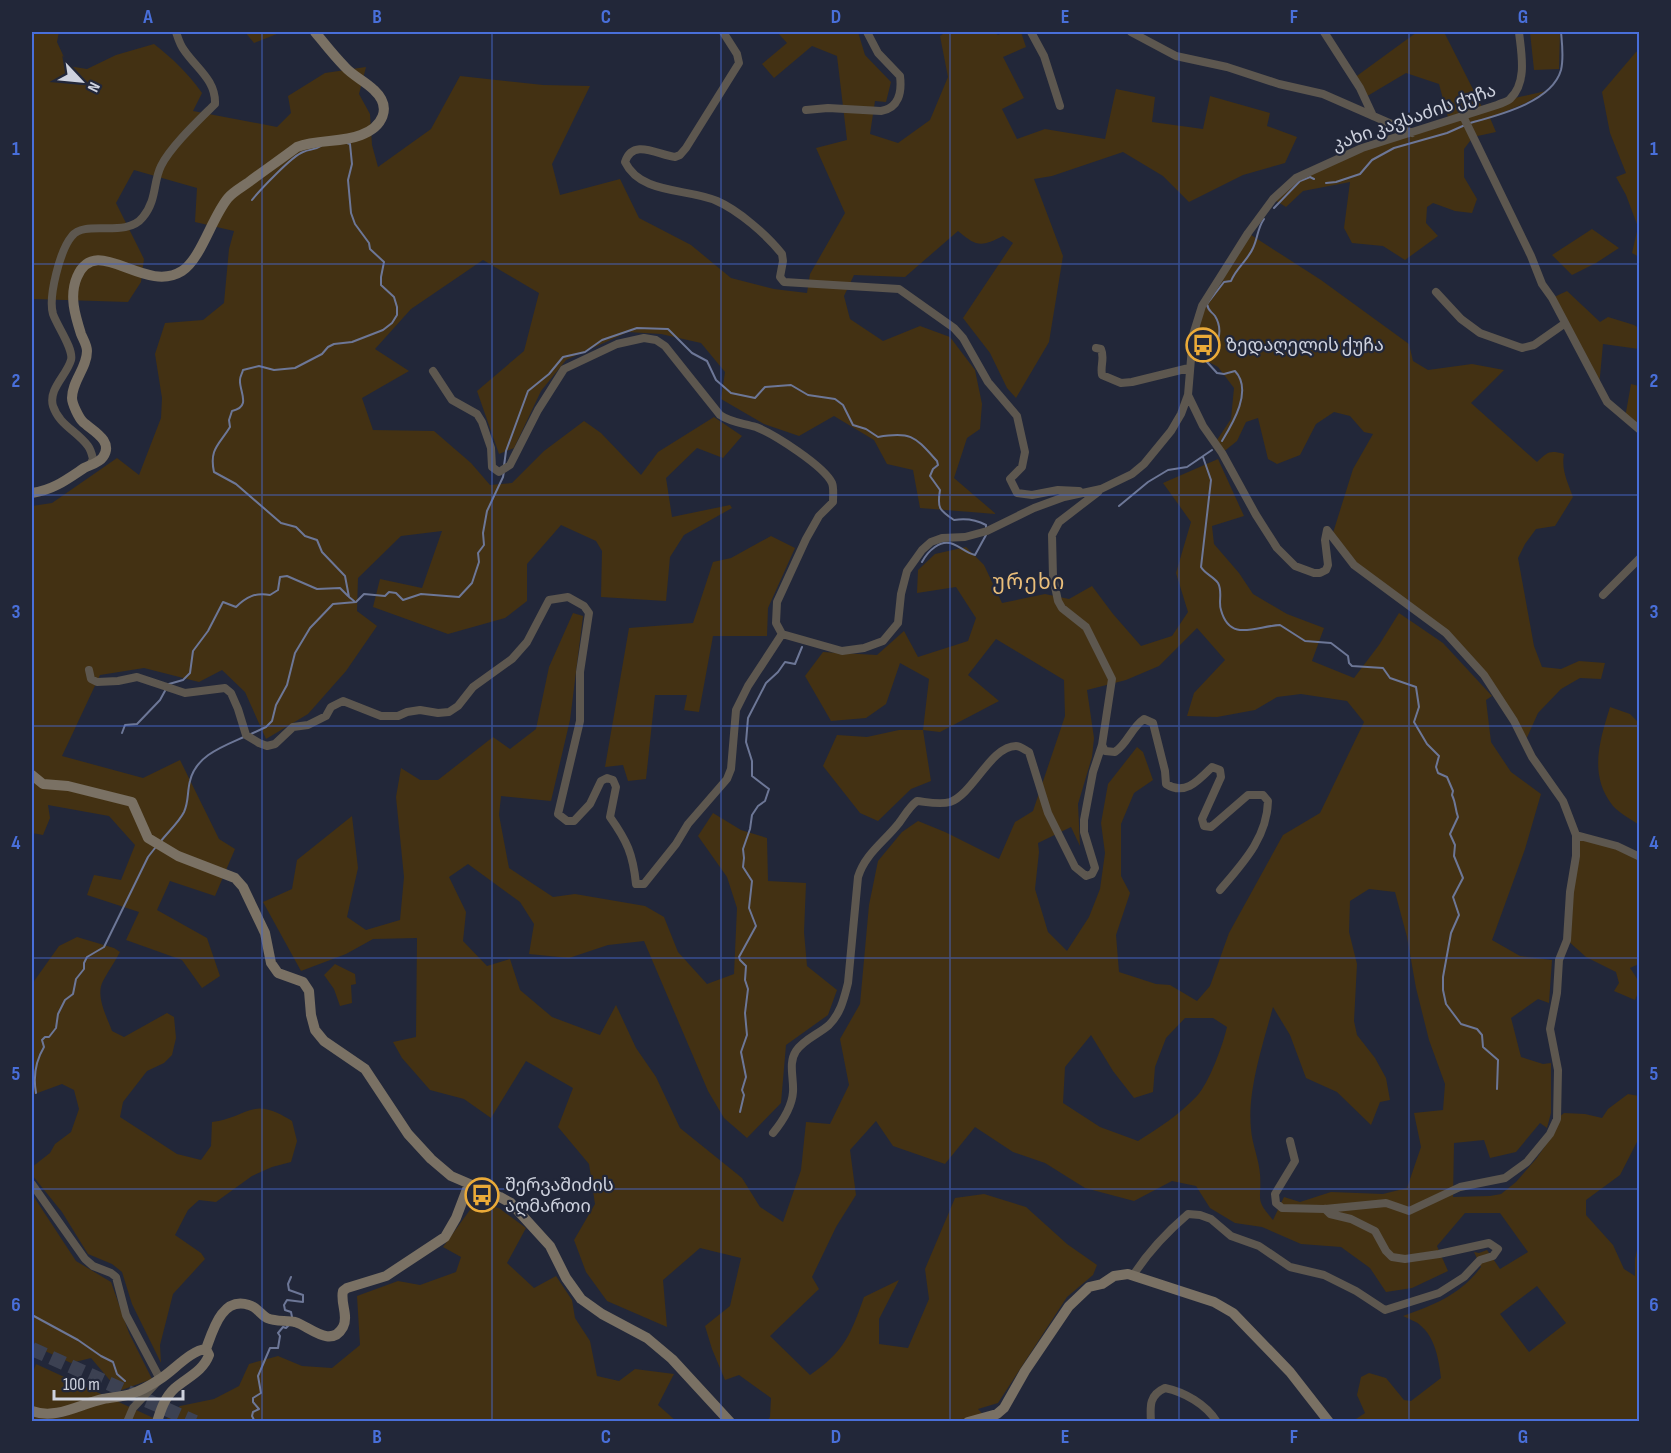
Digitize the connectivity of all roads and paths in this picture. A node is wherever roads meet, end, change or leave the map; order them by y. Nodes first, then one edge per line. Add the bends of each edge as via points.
1 (176, 32) edge
2 (315, 32) edge
3 (723, 32) edge
4 (867, 32) edge
5 (1031, 32) edge
6 (1131, 32) edge
7 (1324, 32) edge
8 (1519, 32) edge
9 (1060, 106) dead end
10 (806, 110) dead end
11 (1373, 116) junction
12 (1464, 118) junction
13 (1412, 133) junction
14 (1436, 292) dead end
15 (1564, 324) junction
16 (1096, 348) dead end
17 (1189, 368) junction
18 (433, 371) dead end
19 (1188, 395) junction
20 (1640, 430) edge
21 (90, 465) junction
22 (1101, 489) junction
23 (1090, 492) junction
24 (32, 493) edge
25 (1640, 558) edge
26 (1602, 595) dead end
27 (782, 634) junction
28 (88, 670) dead end
29 (1102, 745) junction
30 (32, 775) edge
31 (1576, 835) junction
32 (1640, 857) edge
33 (1220, 890) dead end
34 (773, 1133) dead end
35 (1290, 1142) dead end
36 (32, 1184) edge
37 (469, 1184) junction
38 (1325, 1209) junction
39 (1134, 1274) junction
40 (206, 1349) junction
41 (160, 1379) junction
42 (32, 1411) edge
43 (127, 1422) edge
44 (157, 1422) edge
45 (730, 1422) edge
46 (968, 1422) edge
47 (1151, 1422) edge
48 (1217, 1422) edge
49 (1329, 1422) edge

1 - 21 street via 182,48 210,81 215,104 161,166 155,196 143,218 130,226 86,228 72,234 52,294 54,315 71,359 52,402 65,426 89,447 93,459
2 - 21 street via 345,67 379,96 383,118 376,129 358,136 297,147 230,196 184,270 166,277 150,276 106,260 90,260 84,265 76,278 72,298 87,350 72,399 81,420 106,444 105,456
3 - 23 street, კახი კავსაძის ქუჩა via 739,63 686,148 675,158 649,149 632,152 625,162 628,169 661,187 705,196 741,214 782,254 780,277 784,282 899,289 921,304 963,338 988,382 1017,416 1025,452 1022,467 1010,479 1017,493
4 - 10 street via 878,53 900,76 900,96 895,105 881,111
5 - 9 street via 1044,56
6 - 11 street via 1176,56 1323,94
7 - 11 street
8 - 12 street, კახი კავსაძის ქუჩა via 1519,86 1510,99
11 - 13 street
12 - 13 street, კახი კავსაძის ქუჩა
12 - 15 street
13 - 17 street, კახი კავსაძის ქუჩა via 1322,165 1296,178 1273,199 1202,306 1193,334
14 - 15 street via 1480,333 1522,348 1534,345
15 - 20 street via 1607,402
16 - 17 street via 1103,354 1102,375 1121,382
17 - 19 street, კახი კავსაძის ქუჩა
18 - 27 street via 452,399 477,414 490,448 492,467 499,472 510,465 564,369 617,344 644,338 665,346 720,415 730,422 757,428 805,456 824,471 833,485 832,502 806,539 777,602 776,623
19 - 22 street, კახი კავსაძის ქუჩა via 1171,431 1144,464
19 - 31 street, კახი კავსაძის ქუჩა via 1256,515 1277,548 1295,566 1314,573 1326,570 1327,530 1354,565 1446,633 1484,675 1563,801
21 - 24 street via 48,491
22 - 23 street, კახი კავსაძის ქუჩა
22 - 29 street, კახი კავსაძის ქუჩა via 1059,522 1052,535 1058,601 1086,627 1112,680
23 - 27 street, კახი კავსაძის ქუჩა via 1034,508 987,531 931,542 906,571 898,623 883,641 842,651
25 - 26 street
27 - 28 street via 736,710 727,779 644,884 636,884 626,841 610,817 616,787 613,780 601,781 590,804 574,821 558,814 580,722 580,672 589,612 568,597 549,600 527,642 512,659 473,687 449,712 420,710 381,716 343,701 331,706 326,716 293,727 275,744 267,746 246,735 231,693 225,688 185,693 137,677 97,682
29 - 33 street via 1105,751 1115,753 1134,725 1149,720 1153,723 1166,784 1174,789 1186,788 1212,767 1220,770 1221,777 1202,819 1204,826 1211,826 1248,795 1263,795 1268,801 1258,840
29 - 34 street, კახი კავსაძის ქუჩა via 1084,820 1095,868 1092,874 1086,876 1075,867 1048,813 1029,752 1017,746 1007,748 989,762 952,802 917,801 871,852 858,877 844,1000 828,1025 796,1051 792,1061 791,1102
30 - 37 street via 43,784 132,802 148,838 178,856 235,878 258,916 271,963 278,973 303,982 309,991 315,1030 324,1041 365,1069 390,1108 442,1170
31 - 32 street
31 - 38 street via 1567,940 1559,960 1550,1029 1558,1070 1557,1119 1550,1134 1527,1162 1505,1178 1460,1187 1409,1211 1386,1203
35 - 38 street via 1295,1161 1275,1194 1275,1203 1282,1208
36 - 41 street via 85,1259 116,1277 126,1315
37 - 40 street via 445,1236 386,1276 343,1291 345,1323 336,1335 318,1335 297,1323 268,1318 248,1304 237,1304 220,1314
37 - 45 street via 511,1203 550,1246 581,1299 647,1338 672,1359
38 - 39 street via 1375,1231 1392,1257 1428,1256 1489,1244 1498,1249 1439,1293 1385,1310 1324,1275 1290,1267 1259,1246 1231,1236 1211,1219 1188,1214 1165,1234
39 - 46 street via 1114,1276 1089,1287 1069,1306 1004,1408 997,1414
39 - 49 street via 1214,1302 1233,1313 1290,1372
40 - 41 street
40 - 44 street via 207,1360 166,1398
41 - 42 street via 130,1395 74,1409
41 - 43 street via 133,1408
47 - 48 street via 1151,1399 1164,1388 1188,1396 1212,1413

